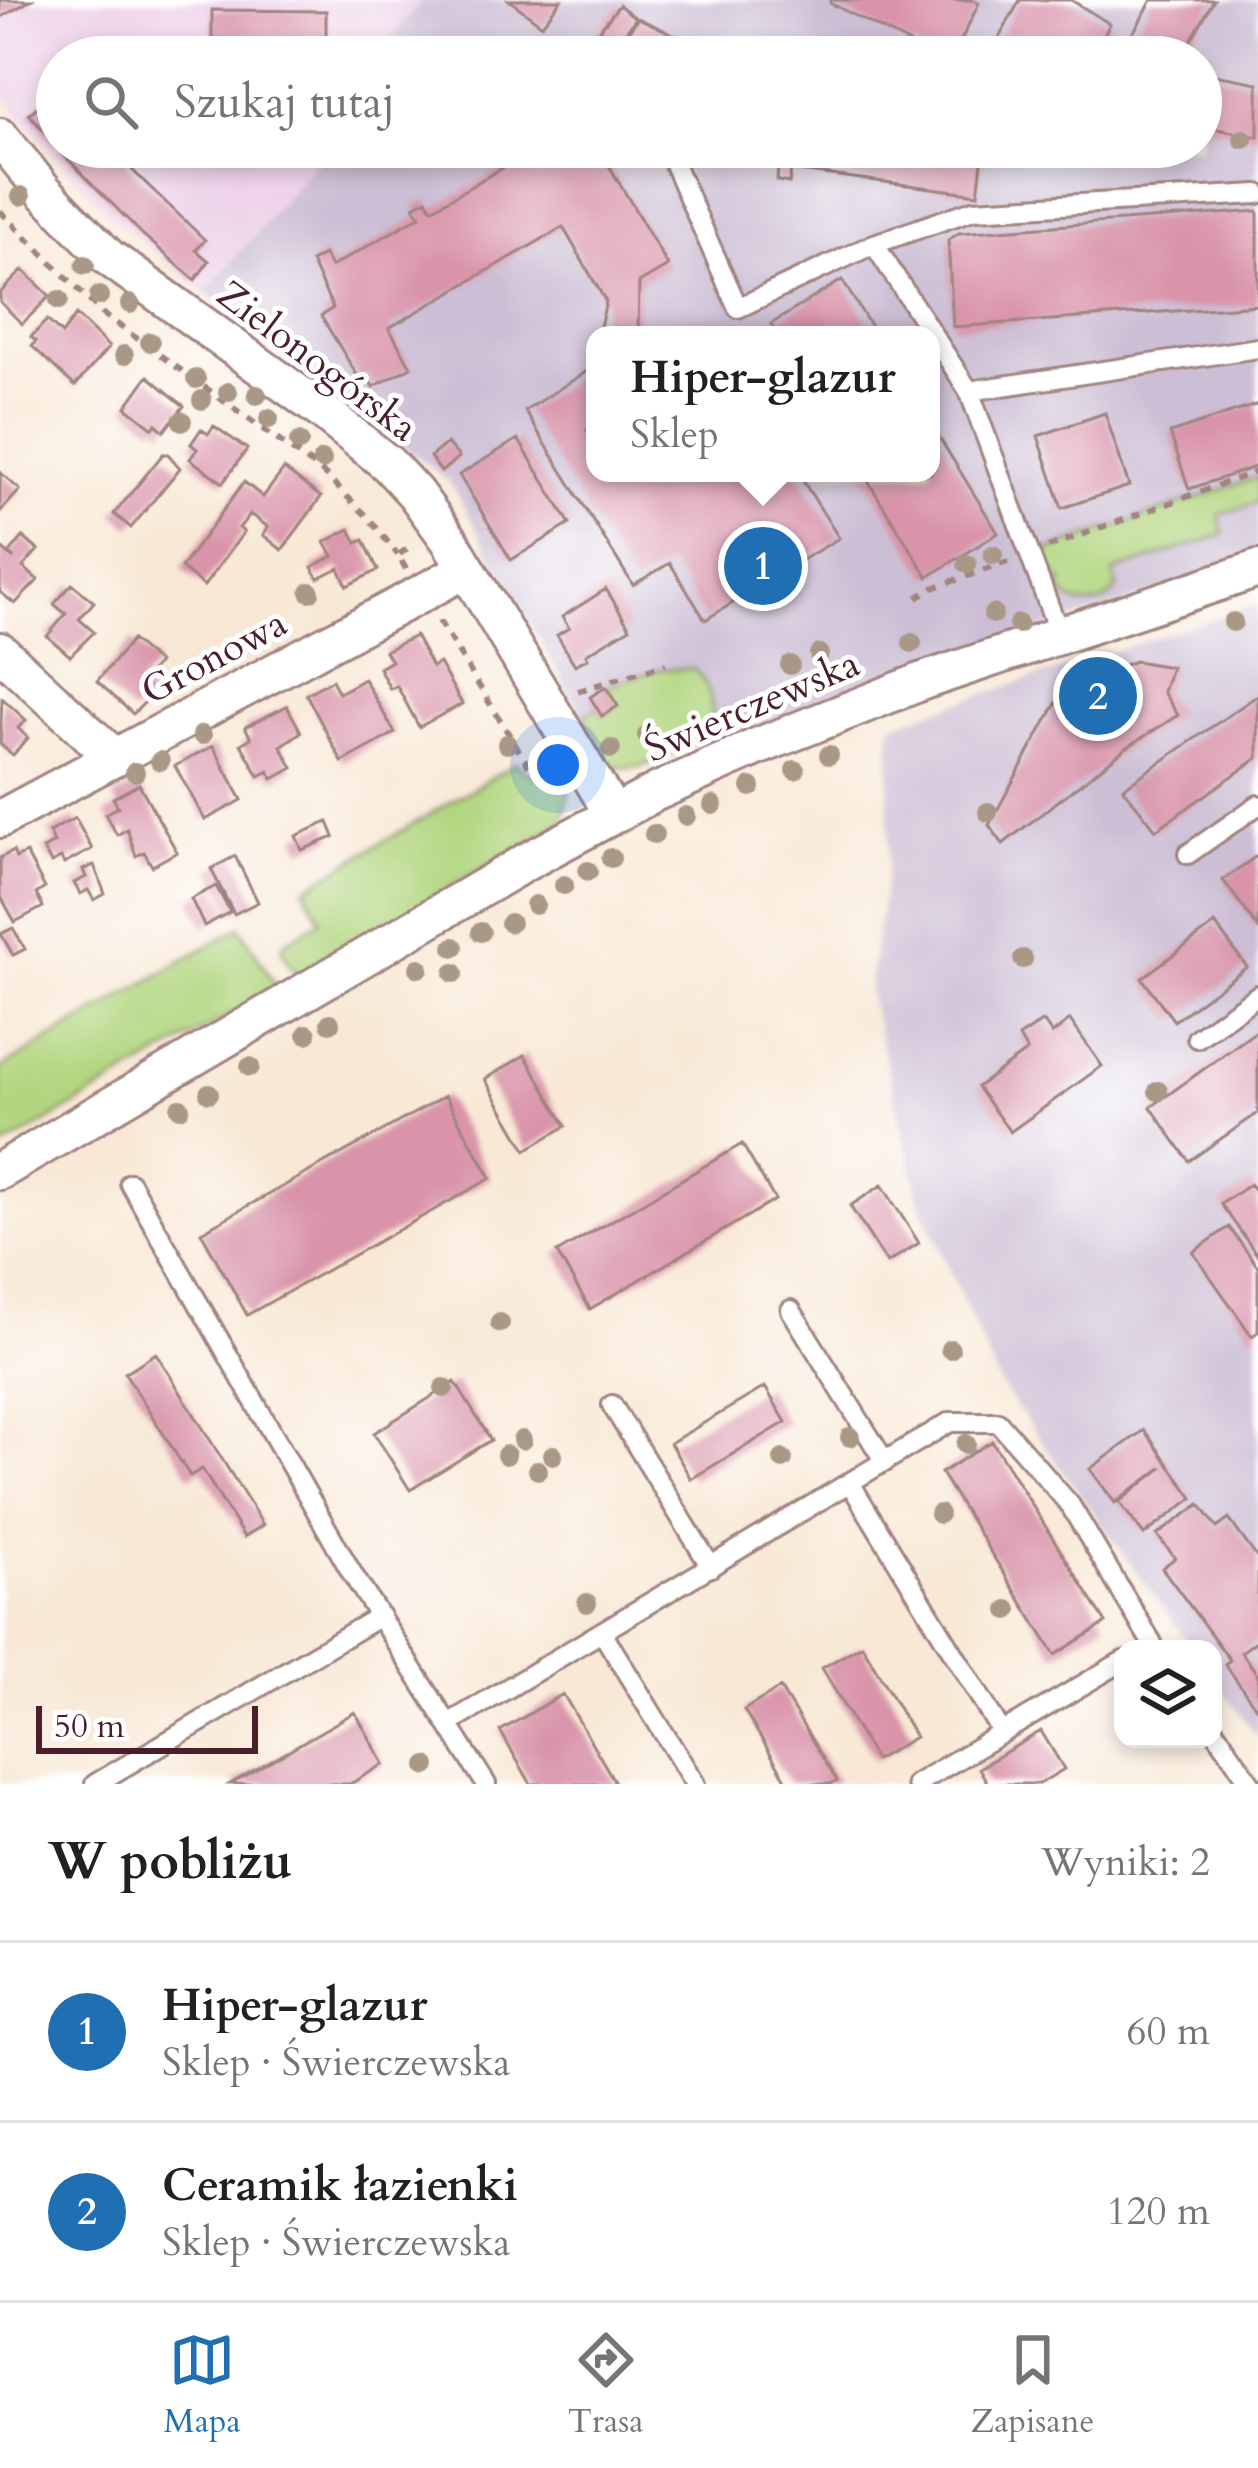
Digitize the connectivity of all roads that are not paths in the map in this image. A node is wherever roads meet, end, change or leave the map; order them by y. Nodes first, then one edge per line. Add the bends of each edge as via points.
1 (0, 137) edge
2 (676, 168) edge
3 (1258, 194) edge
4 (874, 244) junction
5 (927, 326) edge
6 (940, 346) edge
7 (1258, 349) edge
8 (969, 391) junction
9 (467, 569) junction
10 (1258, 569) edge
11 (1059, 633) junction
12 (0, 651) edge
13 (116, 758) junction
14 (1258, 805) edge
15 (613, 814) junction
16 (0, 819) edge
17 (1188, 854) dead end
18 (1258, 994) edge
19 (1197, 1038) dead end
20 (0, 1172) edge
21 (130, 1183) dead end
22 (790, 1310) dead end
23 (612, 1405) dead end
24 (885, 1462) junction
25 (850, 1484) junction
26 (711, 1567) junction
27 (380, 1616) junction
28 (602, 1632) junction
29 (1147, 1640) edge
30 (1114, 1665) edge
31 (450, 1723) junction
32 (1002, 1733) junction
33 (1222, 1741) edge
34 (478, 1781) edge
35 (95, 1784) edge
36 (695, 1784) edge
37 (916, 1784) edge
38 (1251, 1784) edge

1 - 9 street, Zielonogórska via 120,267 388,464
2 - 4 lane via 737,308
3 - 4 lane via 973,210
4 - 5 lane
6 - 8 lane
7 - 8 lane
8 - 11 lane
9 - 13 street, Gronowa
9 - 15 street, Zielonogórska
10 - 11 street, Świerczewska
11 - 15 street, Świerczewska via 801,728
12 - 13 street
13 - 16 street, Gronowa
14 - 17 lane
15 - 20 street, Świerczewska
18 - 19 lane
21 - 27 lane
22 - 24 lane
23 - 26 lane
24 - 25 lane
24 - 29 lane via 950,1423 998,1423 1070,1505
25 - 26 lane
25 - 32 lane
26 - 28 lane
27 - 31 lane
27 - 35 lane
28 - 31 lane
28 - 36 lane
30 - 32 lane
31 - 34 lane
32 - 37 lane
33 - 38 lane

